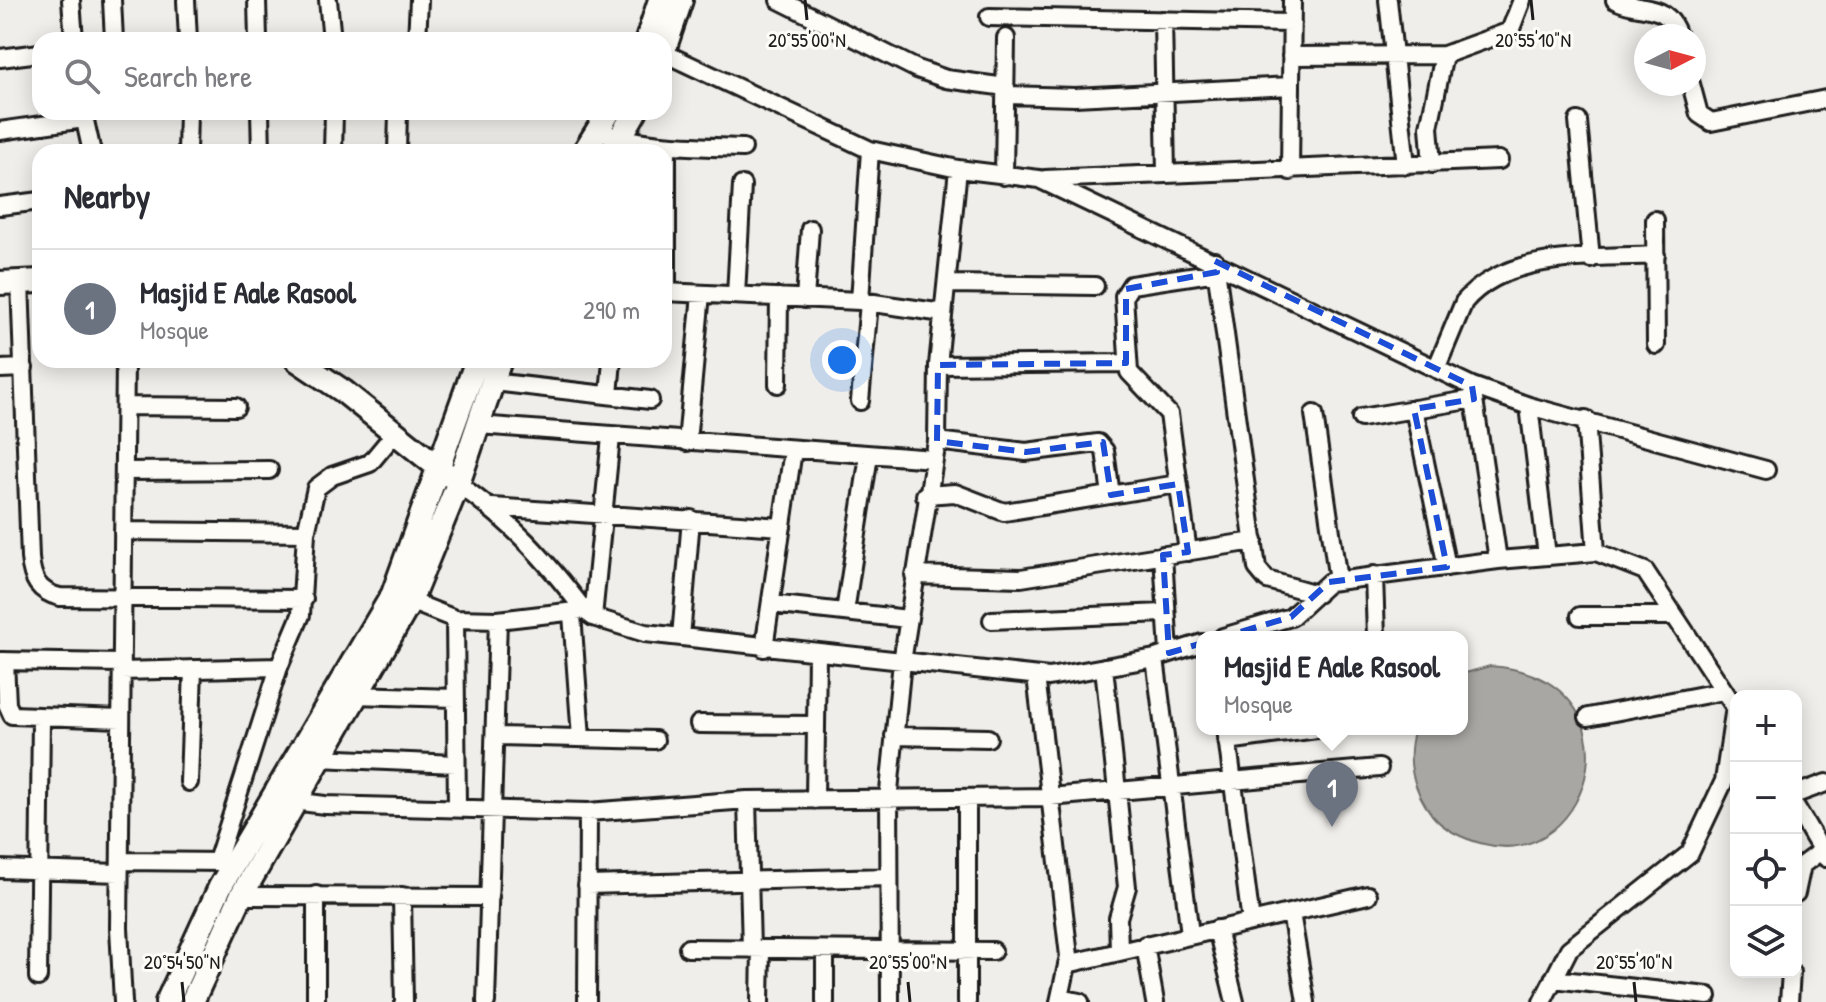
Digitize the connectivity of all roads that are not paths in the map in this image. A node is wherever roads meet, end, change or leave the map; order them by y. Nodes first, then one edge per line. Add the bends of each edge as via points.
1 (71, 0) edge
2 (112, 0) edge
3 (186, 0) edge
4 (257, 0) edge
5 (328, 0) edge
6 (419, 0) edge
7 (660, 0) edge
8 (681, 0) edge
9 (779, 0) edge
10 (1060, 0) edge
11 (1292, 0) edge
12 (1388, 0) edge
13 (1522, 0) edge
14 (1615, 0) edge
15 (989, 17) dead end
16 (1061, 18) junction
17 (1163, 20) junction
18 (1292, 23) junction
19 (1673, 24) edge
20 (73, 32) edge
21 (114, 32) edge
22 (188, 32) edge
23 (258, 32) edge
24 (331, 32) edge
25 (417, 32) edge
26 (650, 32) edge
27 (671, 32) edge
28 (1006, 38) dead end
29 (32, 54) edge
30 (1444, 55) junction
31 (672, 56) edge
32 (1291, 56) junction
33 (1394, 57) junction
34 (0, 58) edge
35 (1291, 86) junction
36 (1006, 91) junction
37 (1164, 92) junction
38 (1694, 96) edge
39 (1826, 99) edge
40 (58, 120) edge
41 (85, 120) edge
42 (188, 120) edge
43 (260, 120) edge
44 (334, 120) edge
45 (398, 120) edge
46 (631, 120) edge
47 (1578, 121) dead end
48 (603, 122) edge
49 (0, 131) edge
50 (90, 144) edge
51 (187, 144) edge
52 (261, 144) edge
53 (333, 144) edge
54 (397, 144) edge
55 (589, 144) edge
56 (615, 144) edge
57 (617, 144) edge
58 (672, 146) edge
59 (743, 148) dead end
60 (870, 150) junction
61 (1499, 160) dead end
62 (1432, 164) junction
63 (1406, 165) junction
64 (958, 169) junction
65 (1290, 171) junction
66 (1166, 174) junction
67 (1004, 176) junction
68 (1039, 179) junction
69 (742, 185) dead end
70 (32, 202) edge
71 (0, 206) edge
72 (1655, 220) dead end
73 (810, 229) dead end
74 (1656, 255) junction
75 (1591, 259) junction
76 (1216, 267) junction
77 (20, 282) edge
78 (947, 284) junction
79 (1095, 286) dead end
80 (672, 292) edge
81 (701, 294) junction
82 (736, 295) junction
83 (779, 297) junction
84 (805, 299) junction
85 (864, 302) junction
86 (943, 313) junction
87 (1656, 345) dead end
88 (1126, 363) junction
89 (938, 365) junction
90 (24, 368) junction
91 (125, 368) edge
92 (308, 368) edge
93 (490, 368) edge
94 (491, 368) edge
95 (499, 368) edge
96 (611, 368) edge
97 (0, 369) edge
98 (1436, 369) junction
99 (778, 384) dead end
100 (1473, 393) junction
101 (609, 395) junction
102 (650, 400) dead end
103 (860, 401) dead end
104 (125, 406) junction
105 (1529, 406) junction
106 (236, 407) dead end
107 (1414, 409) junction
108 (1314, 414) dead end
109 (1361, 418) dead end
110 (1586, 419) junction
111 (478, 425) junction
112 (395, 433) junction
113 (611, 437) junction
114 (937, 441) junction
115 (687, 442) junction
116 (793, 450) junction
117 (869, 455) junction
118 (934, 459) junction
119 (438, 467) junction
120 (269, 470) dead end
121 (1766, 470) dead end
122 (124, 471) junction
123 (458, 484) junction
124 (1178, 484) junction
125 (925, 495) junction
126 (1111, 495) junction
127 (492, 507) junction
128 (602, 514) junction
129 (691, 519) junction
130 (782, 527) junction
131 (123, 531) junction
132 (306, 533) junction
133 (1254, 541) junction
134 (1188, 552) junction
135 (1596, 552) junction
136 (1163, 555) junction
137 (1547, 556) junction
138 (1498, 560) junction
139 (1447, 567) junction
140 (914, 575) junction
141 (1374, 575) junction
142 (1338, 581) junction
143 (1317, 594) junction
144 (402, 598) junction
145 (122, 599) junction
146 (304, 599) junction
147 (771, 604) junction
148 (845, 612) junction
149 (1164, 613) junction
150 (583, 614) junction
151 (1580, 616) dead end
152 (1674, 616) junction
153 (455, 619) junction
154 (908, 619) junction
155 (498, 620) junction
156 (992, 620) dead end
157 (1243, 631) edge
158 (1376, 631) edge
159 (681, 637) junction
160 (1196, 645) edge
161 (764, 648) junction
162 (817, 654) junction
163 (1162, 655) junction
164 (3, 661) edge
165 (902, 662) junction
166 (121, 667) junction
167 (279, 667) junction
168 (1104, 667) junction
169 (193, 669) junction
170 (1036, 676) junction
171 (1724, 691) junction
172 (354, 695) junction
173 (455, 698) junction
174 (1730, 700) edge
175 (1588, 717) dead end
176 (41, 719) junction
177 (121, 719) junction
178 (699, 724) dead end
179 (816, 725) junction
180 (1227, 735) edge
181 (495, 736) junction
182 (894, 736) junction
183 (581, 738) junction
184 (988, 738) dead end
185 (655, 740) dead end
186 (1730, 741) edge
187 (318, 758) junction
188 (456, 764) junction
189 (1379, 768) dead end
190 (189, 782) dead end
191 (1233, 782) junction
192 (1826, 783) edge
193 (1172, 787) junction
194 (1115, 791) junction
195 (1802, 792) edge
196 (1050, 797) junction
197 (967, 798) junction
198 (889, 799) junction
199 (747, 800) junction
200 (815, 800) junction
201 (293, 801) junction
202 (457, 806) junction
203 (493, 808) junction
204 (588, 812) junction
205 (1802, 817) edge
206 (1824, 854) edge
207 (226, 862) junction
208 (259, 863) junction
209 (1802, 865) edge
210 (120, 867) junction
211 (0, 869) edge
212 (41, 870) junction
213 (889, 877) junction
214 (749, 881) junction
215 (587, 885) junction
216 (316, 895) junction
217 (1368, 895) dead end
218 (241, 896) junction
219 (402, 896) junction
220 (490, 897) junction
221 (1291, 913) junction
222 (1251, 922) junction
223 (1217, 929) junction
224 (1190, 934) junction
225 (1145, 945) junction
226 (688, 948) dead end
227 (756, 949) junction
228 (825, 950) junction
229 (890, 950) junction
230 (967, 951) junction
231 (993, 951) dead end
232 (1119, 951) junction
233 (1067, 964) junction
234 (38, 977) dead end
235 (1791, 978) edge
236 (1553, 979) junction
237 (1708, 996) dead end
238 (1060, 1000) edge
239 (123, 1002) edge
240 (167, 1002) edge
241 (192, 1002) edge
242 (316, 1002) edge
243 (404, 1002) edge
244 (486, 1002) edge
245 (587, 1002) edge
246 (760, 1002) edge
247 (825, 1002) edge
248 (890, 1002) edge
249 (967, 1002) edge
250 (1080, 1002) edge
251 (1155, 1002) edge
252 (1235, 1002) edge
253 (1306, 1002) edge
254 (1542, 1002) edge
255 (1789, 1002) edge

1 - 20 street
2 - 21 street
3 - 22 street
4 - 23 street
5 - 24 street
6 - 25 street
7 - 26 street
8 - 27 street
9 - 36 street via 917,69
10 - 16 street
11 - 18 street
12 - 33 street
13 - 30 street via 1510,31
14 - 19 street via 1664,12
15 - 16 street
16 - 17 street
17 - 18 street
17 - 37 street
18 - 32 street
28 - 36 street
29 - 34 street
30 - 33 street
30 - 62 street via 1429,127
31 - 60 street
32 - 33 street
32 - 35 street
33 - 63 street
35 - 37 street
35 - 65 street
36 - 37 street
36 - 67 street
37 - 66 street
38 - 39 street via 1699,114 1711,122
40 - 49 street
41 - 50 street
42 - 51 street
43 - 52 street
44 - 53 street
45 - 54 street
46 - 57 street
47 - 75 street
48 - 55 street
48 - 56 street
58 - 59 street
60 - 64 street
60 - 85 street
61 - 62 street
62 - 63 street
63 - 65 street
64 - 67 street
64 - 78 street
65 - 66 street
66 - 68 street
67 - 68 street
68 - 76 street
69 - 82 street
70 - 71 street
72 - 74 street
73 - 84 street
74 - 75 street
74 - 87 street
75 - 98 street via 1522,265 1471,293
76 - 88 street via 1126,289
76 - 98 street
76 - 133 street
77 - 90 street
78 - 79 street
78 - 86 street
80 - 81 street
81 - 82 street
81 - 115 street
82 - 83 street
83 - 84 street
83 - 99 street
84 - 85 street
85 - 86 street
85 - 103 street
86 - 89 street
88 - 89 street
88 - 124 street via 1132,379 1169,414
89 - 114 street
90 - 97 street
90 - 145 street via 35,583 60,597
91 - 104 street
92 - 112 street
93 - 119 street
94 - 111 street
95 - 101 street
96 - 101 street
98 - 100 street
100 - 105 street
100 - 107 street
100 - 138 street
101 - 102 street
104 - 106 street
104 - 122 street
105 - 110 street
105 - 137 street
107 - 109 street
107 - 139 street
108 - 142 street
110 - 121 street
110 - 135 street
111 - 113 street
111 - 123 street
112 - 119 street
112 - 132 street via 370,463 319,483
113 - 115 street
113 - 128 street
114 - 118 street
114 - 126 street via 1026,452 1098,443 1105,451
115 - 116 street
116 - 117 street
116 - 130 street
117 - 118 street
117 - 148 street
118 - 125 street
119 - 123 street
119 - 144 street
120 - 122 street
122 - 131 street
123 - 127 street
123 - 144 street
124 - 126 street
124 - 134 street
125 - 126 street via 955,493 1004,512
125 - 140 street
127 - 128 street
127 - 150 street via 536,549
128 - 129 street
128 - 150 street
129 - 130 street
129 - 159 street
130 - 147 street
131 - 132 street
131 - 145 street
132 - 146 street
133 - 134 street
133 - 143 street via 1261,575
134 - 136 street
135 - 137 street
135 - 152 street via 1645,571
136 - 140 street via 1021,578
136 - 149 street
137 - 138 street
138 - 139 street
139 - 141 street
140 - 154 street
141 - 142 street
141 - 158 street
142 - 143 street
143 - 157 street via 1291,617
144 - 153 street
144 - 172 street
144 - 207 street
145 - 146 street
145 - 166 street
146 - 167 street
147 - 148 street
147 - 161 street
148 - 154 street
149 - 156 street
149 - 163 street
150 - 155 street
150 - 159 street via 645,633
150 - 183 street
151 - 152 street
152 - 171 street
153 - 155 street
153 - 173 street
154 - 165 street
155 - 181 street
159 - 161 street
160 - 163 street
161 - 162 street
162 - 165 street
162 - 179 street
163 - 168 street
163 - 193 street
164 - 166 street
164 - 176 street via 8,711 17,718
165 - 170 street
165 - 182 street
166 - 169 street
166 - 177 street
167 - 169 street
167 - 207 street
168 - 170 street
168 - 194 street
169 - 190 street
170 - 196 street
171 - 174 street
171 - 175 street
172 - 173 street
172 - 187 street
173 - 188 street
176 - 177 street
176 - 212 street
177 - 210 street
178 - 179 street
179 - 200 street
180 - 191 street
181 - 183 street
181 - 203 street
182 - 184 street
182 - 198 street
183 - 185 street
186 - 236 street via 1724,781 1690,853 1569,949
187 - 188 street
187 - 201 street
188 - 202 street
189 - 191 street
191 - 193 street
191 - 222 street
192 - 195 street
193 - 194 street
193 - 224 street
194 - 196 street
194 - 232 street via 1127,887 1118,918
196 - 197 street
196 - 233 street
197 - 198 street
197 - 230 street
198 - 200 street
198 - 213 street
199 - 200 street
199 - 204 street
199 - 214 street
201 - 202 street
201 - 208 street
202 - 203 street
203 - 204 street
203 - 220 street
204 - 215 street
205 - 206 street
206 - 209 street
207 - 208 street
207 - 210 street
207 - 240 street
208 - 218 street
210 - 212 street
210 - 239 street
211 - 212 street
212 - 234 street
213 - 214 street
213 - 229 street
214 - 215 street
214 - 227 street
215 - 245 street
216 - 218 street
216 - 219 street
216 - 242 street
217 - 221 street
218 - 241 street
219 - 220 street
219 - 243 street
220 - 244 street
221 - 222 street
221 - 253 street
222 - 223 street
223 - 224 street
223 - 252 street
224 - 225 street
225 - 232 street
225 - 251 street
226 - 227 street
227 - 228 street
227 - 246 street
228 - 229 street
228 - 247 street
229 - 230 street
229 - 248 street
230 - 231 street
230 - 249 street
232 - 233 street
233 - 238 street
235 - 255 street
236 - 237 street
236 - 254 street
238 - 250 street

